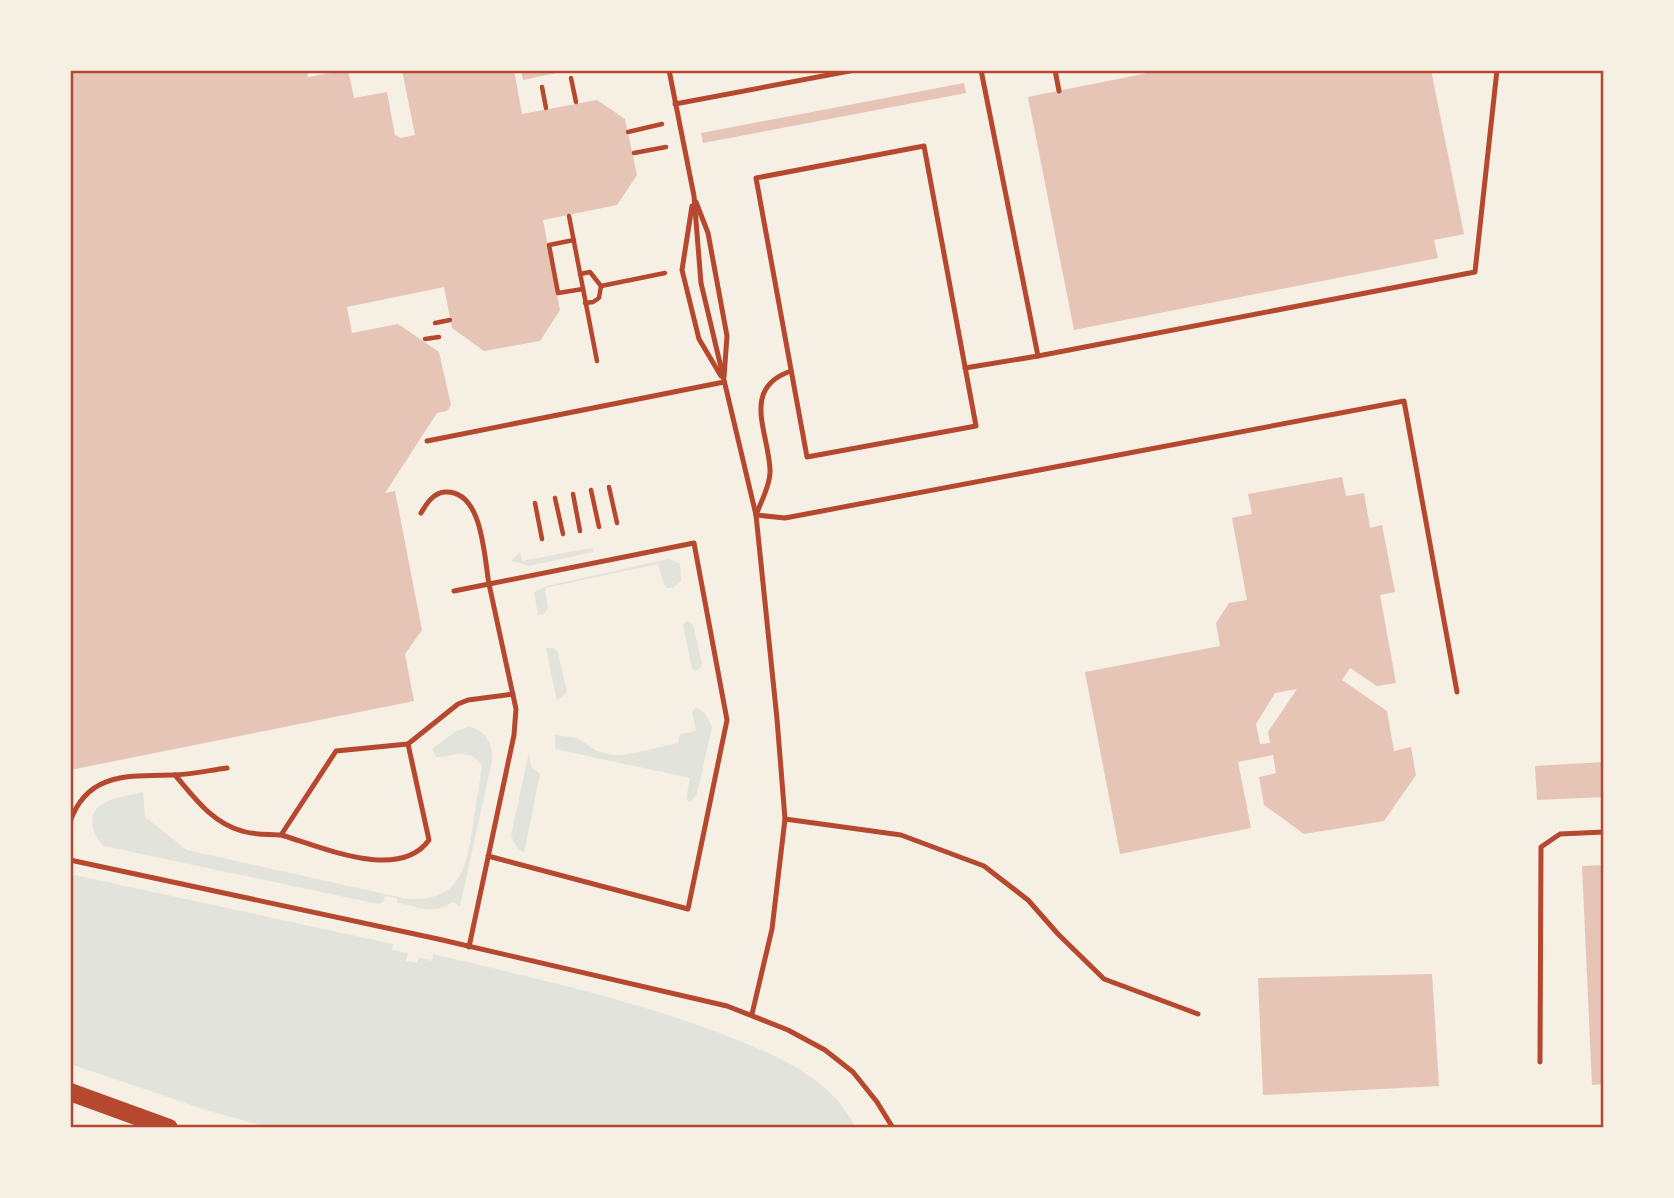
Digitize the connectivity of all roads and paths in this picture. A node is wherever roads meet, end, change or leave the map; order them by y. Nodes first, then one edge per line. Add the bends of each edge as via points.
1 (669, 70) edge
2 (855, 70) edge
3 (981, 70) edge
4 (1055, 70) edge
5 (1497, 70) edge
6 (571, 78) dead end
7 (542, 87) dead end
8 (1059, 91) dead end
9 (576, 102) dead end
10 (675, 104) junction
11 (546, 108) dead end
12 (662, 124) dead end
13 (628, 132) dead end
14 (666, 148) dead end
15 (634, 153) dead end
16 (694, 196) junction
17 (569, 216) dead end
18 (573, 240) junction
19 (669, 272) dead end
20 (580, 274) junction
21 (601, 286) junction
22 (583, 289) junction
23 (585, 303) junction
24 (450, 320) dead end
25 (435, 323) dead end
26 (439, 337) dead end
27 (425, 339) dead end
28 (1038, 356) junction
29 (597, 361) dead end
30 (965, 368) junction
31 (791, 371) junction
32 (724, 382) junction
33 (427, 441) dead end
34 (609, 487) dead end
35 (591, 490) dead end
36 (573, 494) dead end
37 (555, 498) dead end
38 (535, 503) dead end
39 (421, 513) dead end
40 (756, 515) junction
41 (617, 523) dead end
42 (599, 527) dead end
43 (580, 531) dead end
44 (563, 534) dead end
45 (542, 539) dead end
46 (489, 584) junction
47 (454, 591) dead end
48 (1457, 692) dead end
49 (513, 694) junction
50 (408, 744) junction
51 (227, 768) dead end
52 (174, 775) junction
53 (785, 819) junction
54 (70, 822) edge
55 (1604, 832) edge
56 (281, 835) junction
57 (488, 856) junction
58 (70, 860) edge
59 (469, 947) junction
60 (751, 1014) junction
61 (1198, 1014) dead end
62 (1540, 1062) dead end
63 (70, 1092) edge
64 (169, 1128) edge
65 (893, 1128) edge

1 - 10 lane
2 - 10 lane
3 - 28 lane
4 - 8 lane
5 - 28 lane via 1475,272
6 - 9 path
7 - 11 path
10 - 16 lane
12 - 13 path
14 - 15 path
16 - 32 lane via 701,283
16 - 32 lane via 708,233 720,291 727,336
16 - 32 lane via 682,270 699,339
17 - 18 path
18 - 20 path
18 - 22 path via 549,245 558,293
19 - 21 path
20 - 21 path via 590,272
20 - 22 path
21 - 23 path via 598,298
22 - 23 path
23 - 29 path
24 - 25 path
26 - 27 path
28 - 30 lane
30 - 31 lane via 976,426 807,457
30 - 31 lane via 924,146 756,178
31 - 40 lane via 763,391 760,405 771,472
32 - 33 lane
32 - 40 lane
34 - 41 path
35 - 42 path
36 - 43 path
37 - 44 path
38 - 45 path
39 - 46 lane via 428,500 442,492 455,492 468,500 477,516
40 - 48 lane via 785,518 1404,401
40 - 53 lane
46 - 47 lane
46 - 49 lane
46 - 57 lane via 694,543 727,720 688,909
49 - 50 lane via 458,704
49 - 57 lane via 514,735
50 - 56 lane via 336,751
50 - 56 lane via 429,840 423,849 407,858 380,861
51 - 52 lane
52 - 54 lane via 150,774 103,783 83,796
52 - 56 lane via 226,825 244,832
53 - 60 lane via 772,929
53 - 61 lane via 901,835 984,866 1028,900 1104,978
55 - 62 lane via 1560,834 1541,847
57 - 59 lane
58 - 59 lane
59 - 60 lane
60 - 65 lane via 825,1050 853,1072
63 - 64 main road

